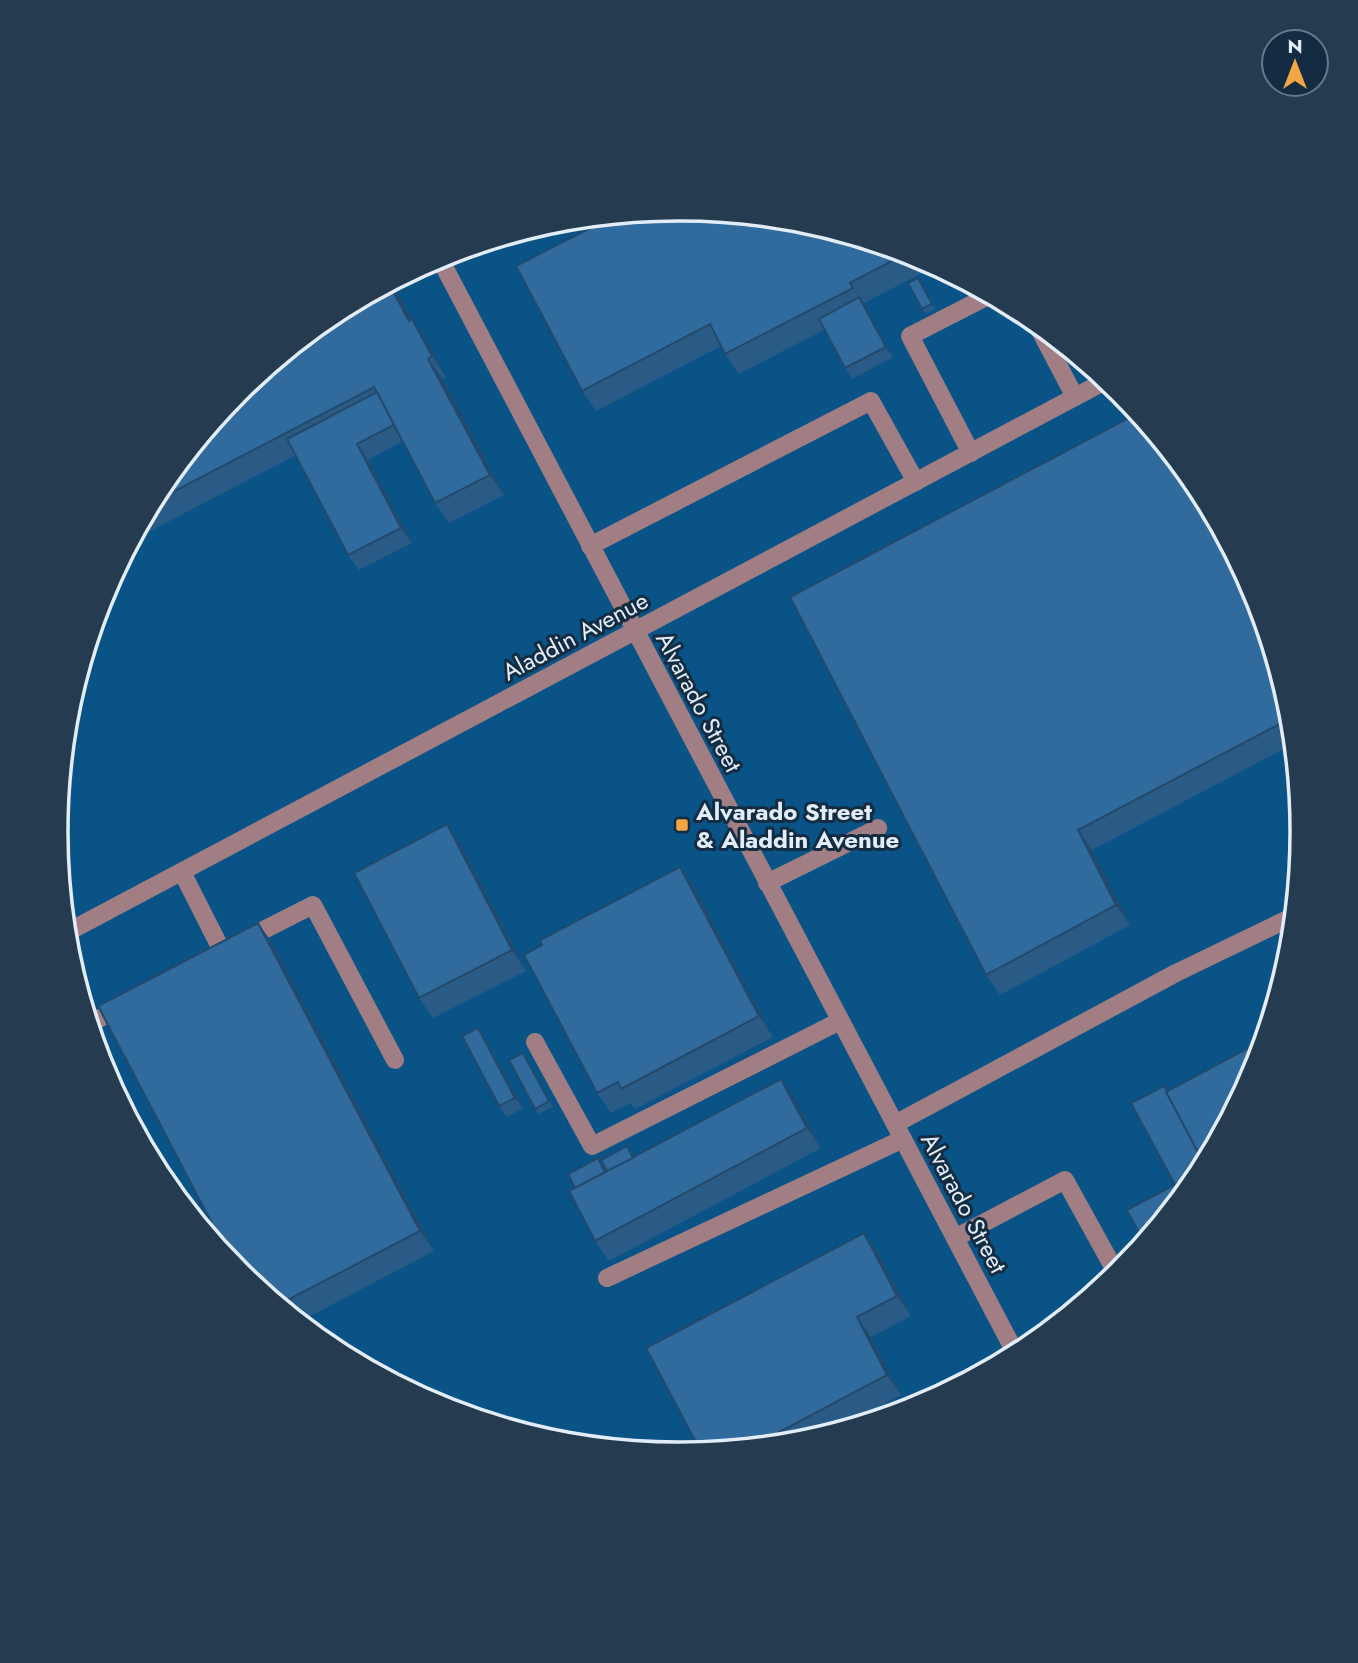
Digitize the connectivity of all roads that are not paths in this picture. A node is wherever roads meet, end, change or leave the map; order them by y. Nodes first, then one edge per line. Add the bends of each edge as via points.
1 (444, 267) edge
2 (979, 300) edge
3 (1047, 344) edge
4 (1096, 386) edge
5 (1075, 397) junction
6 (971, 453) junction
7 (916, 482) junction
8 (590, 546) junction
9 (635, 632) junction
10 (878, 828) dead end
11 (182, 872) junction
12 (767, 883) junction
13 (1283, 921) edge
14 (76, 928) edge
15 (144, 994) edge
16 (98, 1019) edge
17 (840, 1021) junction
18 (535, 1042) dead end
19 (395, 1060) dead end
20 (899, 1131) junction
21 (955, 1238) junction
22 (1111, 1263) edge
23 (607, 1278) dead end
24 (1011, 1344) edge

1 - 8 street, Alvarado Street
2 - 6 street via 910,335
3 - 5 street
4 - 5 street, Aladdin Avenue
5 - 6 street, Aladdin Avenue
6 - 7 street, Aladdin Avenue
7 - 8 street via 871,401
7 - 9 street, Aladdin Avenue
8 - 9 street, Alvarado Street
9 - 11 street, Aladdin Avenue
9 - 12 street, Alvarado Street
10 - 12 street
11 - 14 street, Aladdin Avenue
11 - 19 street via 216,954 313,905
12 - 17 street, Alvarado Street
13 - 20 street via 1176,973
15 - 16 street
17 - 18 street via 592,1146
17 - 20 street, Alvarado Street
20 - 21 street, Alvarado Street
20 - 23 street
21 - 22 street via 1065,1180
21 - 24 street, Alvarado Street

